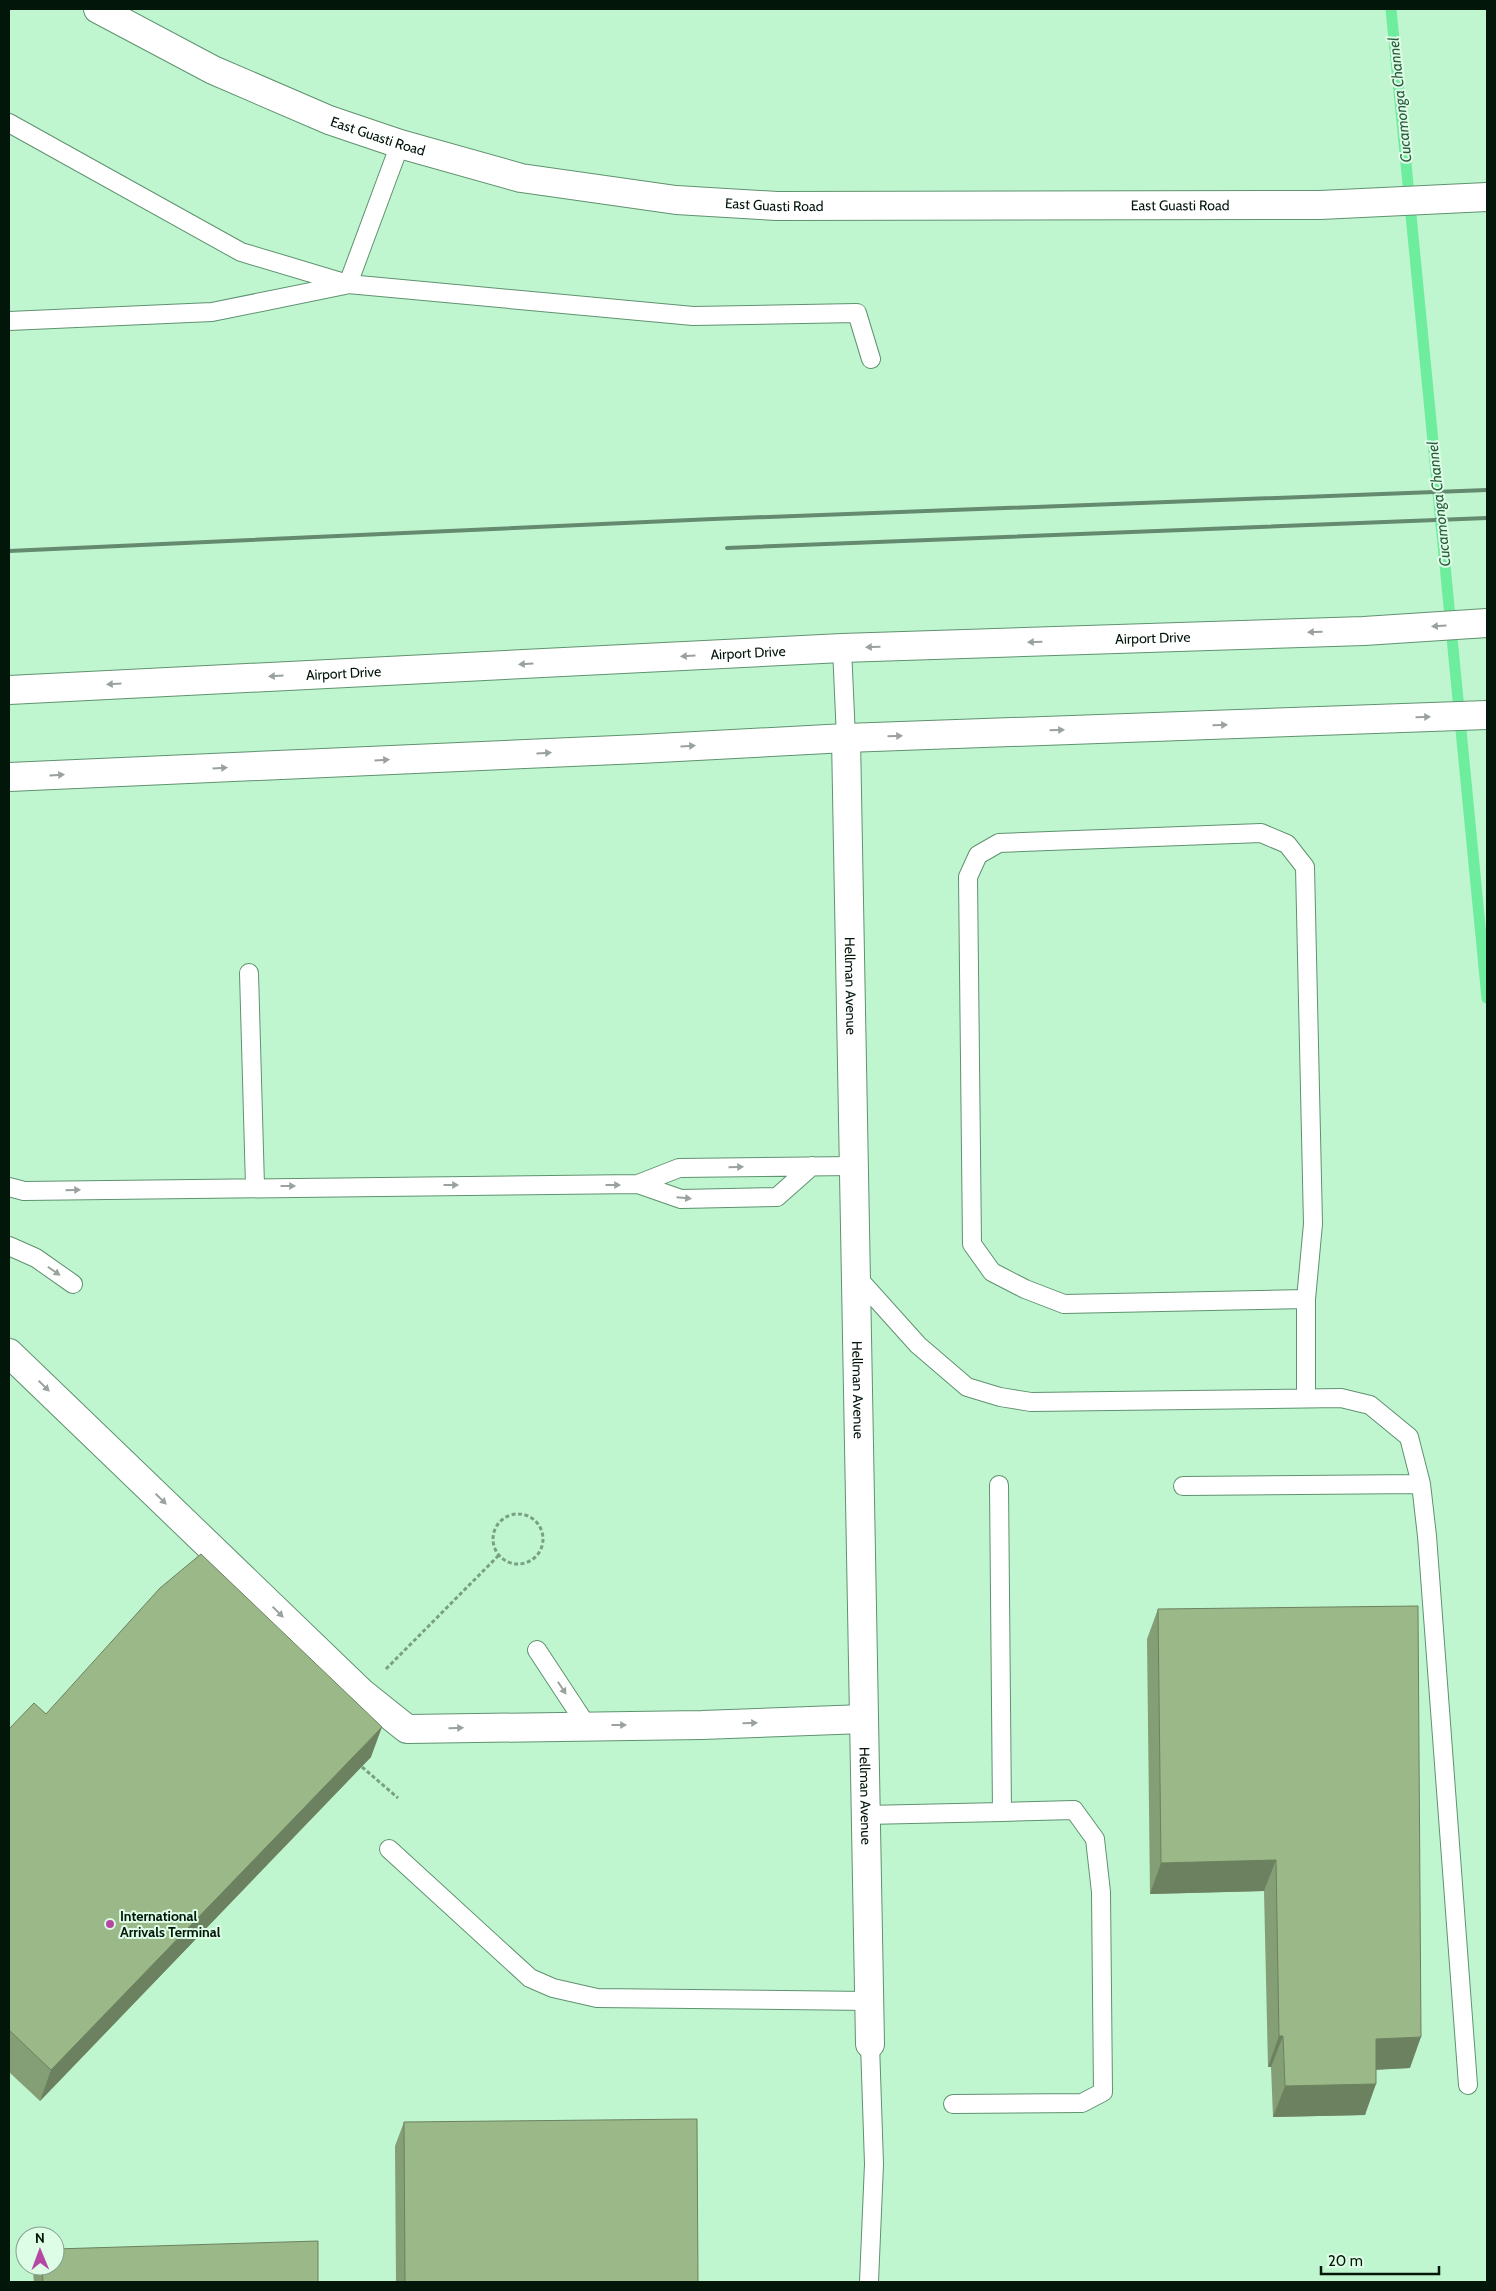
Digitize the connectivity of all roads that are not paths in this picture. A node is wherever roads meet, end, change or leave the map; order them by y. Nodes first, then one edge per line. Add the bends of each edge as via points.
1 (98, 9) edge
2 (9, 123) edge
3 (400, 144) junction
4 (1487, 197) edge
5 (348, 284) junction
6 (9, 321) edge
7 (871, 359) dead end
8 (1487, 623) edge
9 (842, 648) junction
10 (9, 690) edge
11 (1487, 715) edge
12 (846, 738) junction
13 (9, 777) edge
14 (249, 973) dead end
15 (812, 1166) junction
16 (854, 1166) junction
17 (638, 1184) junction
18 (255, 1186) junction
19 (9, 1187) edge
20 (9, 1246) edge
21 (856, 1276) junction
22 (73, 1284) dead end
23 (1306, 1299) junction
24 (9, 1353) edge
25 (1306, 1398) junction
26 (1421, 1484) junction
27 (999, 1485) dead end
28 (1183, 1486) dead end
29 (1413, 1615) edge
30 (1433, 1615) junction
31 (537, 1650) dead end
32 (864, 1719) junction
33 (586, 1726) junction
34 (1002, 1812) junction
35 (866, 1815) junction
36 (389, 1849) dead end
37 (869, 2001) junction
38 (870, 2044) joint
39 (1468, 2085) dead end
40 (953, 2104) dead end
41 (869, 2282) edge

1 - 3 street, East Guasti Road via 213,70 329,120
2 - 5 lane via 242,252
3 - 4 street, East Guasti Road via 521,178 685,200 777,206 1320,205
3 - 5 lane
5 - 6 lane via 212,312
5 - 7 lane via 693,316 857,313
8 -> 9 street, Airport Drive via 1364,631
9 -> 10 street, Airport Drive
9 - 12 lane
12 -> 11 street
13 -> 12 street
12 - 16 street, Hellman Avenue
14 - 18 lane
15 - 16 lane
17 -> 15 lane via 679,1168
17 -> 15 lane via 681,1199 777,1197
16 - 21 street, Hellman Avenue
18 -> 17 lane
19 -> 18 lane via 24,1190
20 -> 22 lane via 36,1258
21 - 25 lane via 918,1345 967,1387 1000,1397 1030,1402
21 - 32 street, Hellman Avenue
23 - 23 lane via 1313,1224 1305,867 1287,844 1261,833 999,843 978,855 968,877 972,1244 992,1272 1064,1304
23 - 25 lane
24 -> 33 street via 362,1693 407,1729
25 - 26 lane via 1341,1398 1370,1405 1391,1420 1409,1437
26 - 28 lane
26 - 30 lane
27 - 34 lane
29 - 30 lane
30 - 39 lane
31 -> 33 lane
33 -> 32 street
32 - 35 street, Hellman Avenue
34 - 35 lane
34 - 40 lane via 1074,1810 1095,1839 1101,1892 1103,2092 1082,2103
35 - 37 street, Hellman Avenue
36 - 37 lane via 530,1978 553,1988 597,1998
37 - 38 street, Hellman Avenue
38 - 41 lane via 874,2164

